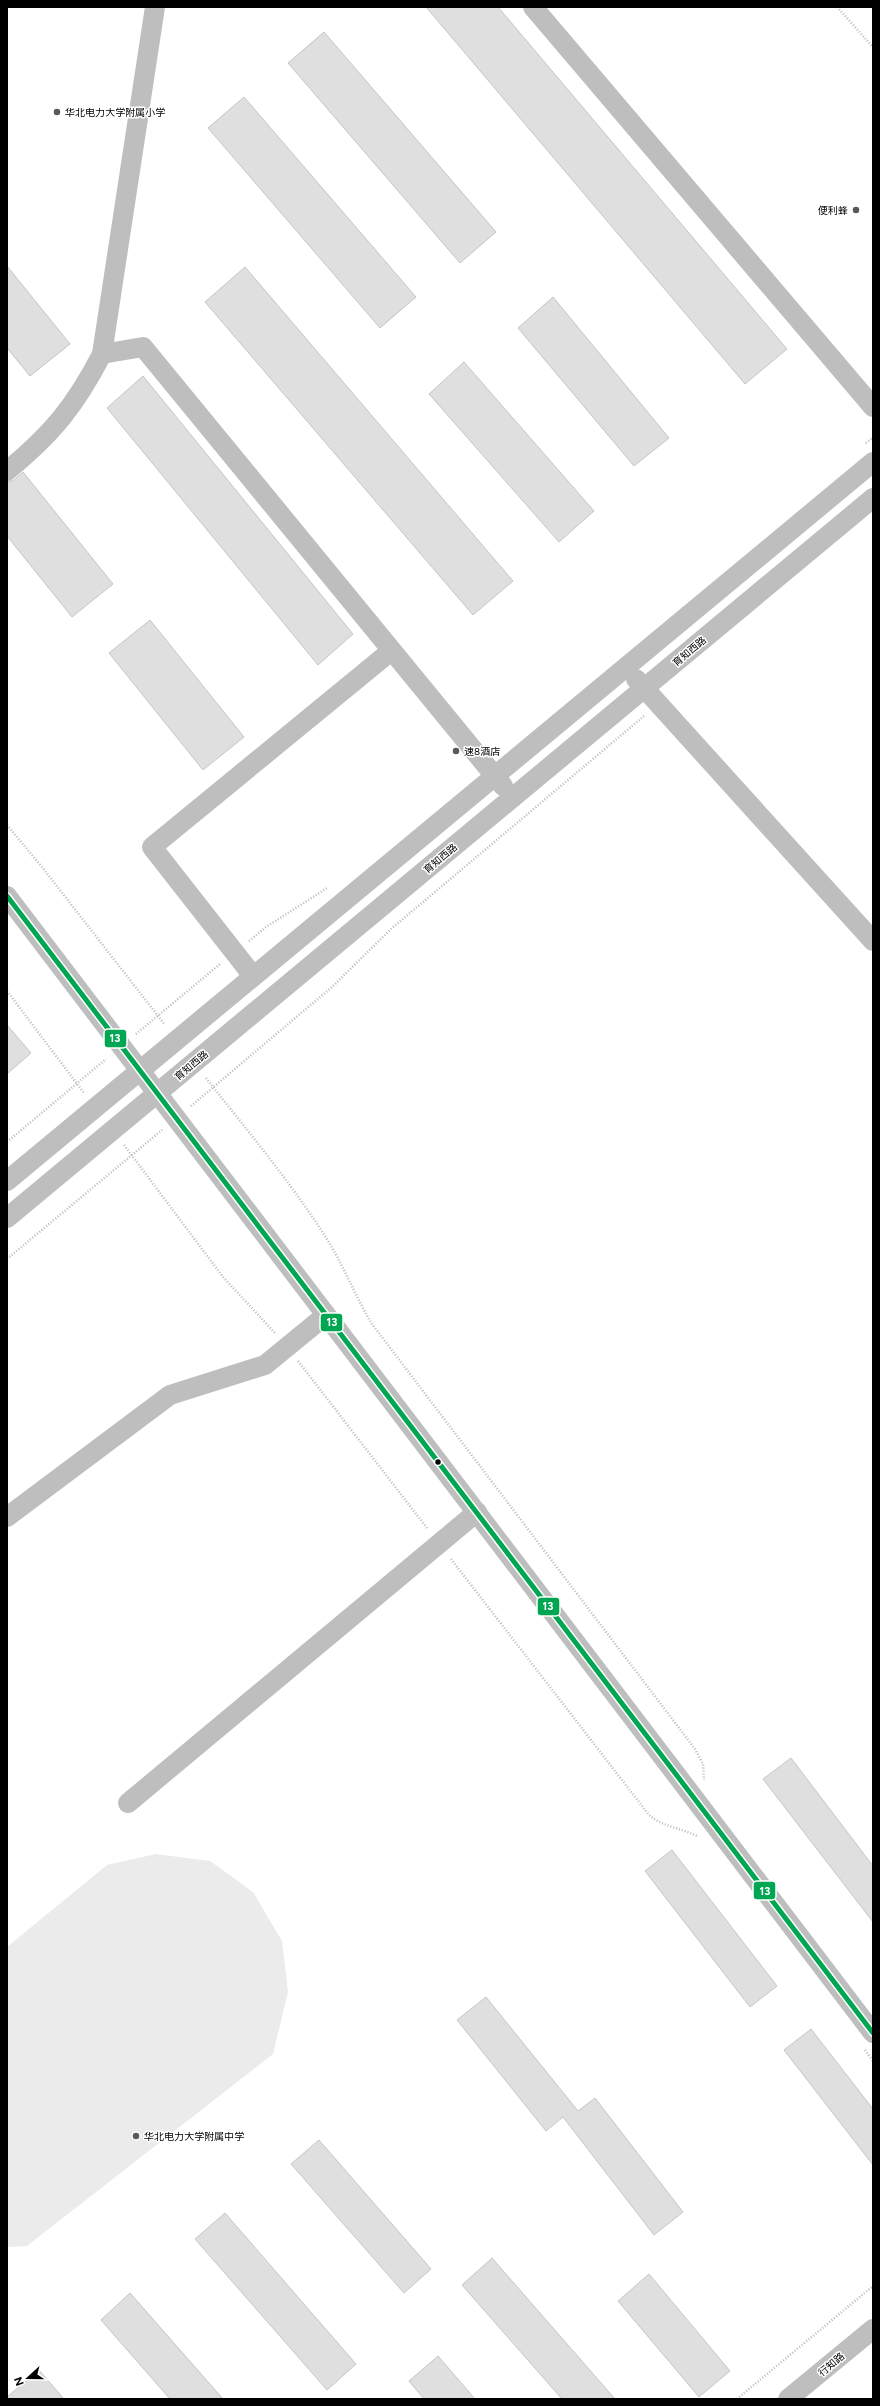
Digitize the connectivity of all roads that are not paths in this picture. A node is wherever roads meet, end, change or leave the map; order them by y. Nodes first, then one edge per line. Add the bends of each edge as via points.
1 (154, 7) edge
2 (534, 8) edge
3 (102, 354) junction
4 (873, 407) edge
5 (867, 454) edge
6 (7, 471) edge
7 (873, 498) edge
8 (391, 651) junction
9 (625, 667) junction
10 (644, 688) junction
11 (494, 776) junction
12 (512, 798) junction
13 (7, 896) edge
14 (873, 941) edge
15 (253, 976) junction
16 (140, 1070) junction
17 (157, 1093) junction
18 (7, 1181) edge
19 (7, 1218) edge
20 (326, 1315) junction
21 (477, 1512) junction
22 (7, 1517) edge
23 (128, 1803) dead end
24 (868, 2041) edge
25 (873, 2328) edge
26 (788, 2399) edge

1 - 3 street
2 - 4 street
3 - 6 street via 82,391 59,423
3 - 8 street via 144,347
5 - 9 street
7 - 10 street, 育知西路
8 - 11 street
8 - 15 street via 152,847
9 - 10 street
9 - 11 street
10 - 12 street, 育知西路
10 - 14 street
11 - 12 street
11 - 15 street
12 - 17 street, 育知西路
13 - 16 street
15 - 16 street
16 - 17 street
16 - 18 street
17 - 19 street, 育知西路
17 - 20 street
20 - 21 street
20 - 22 street via 265,1365 170,1395
21 - 23 street
21 - 24 street
25 - 26 street, 行知路

